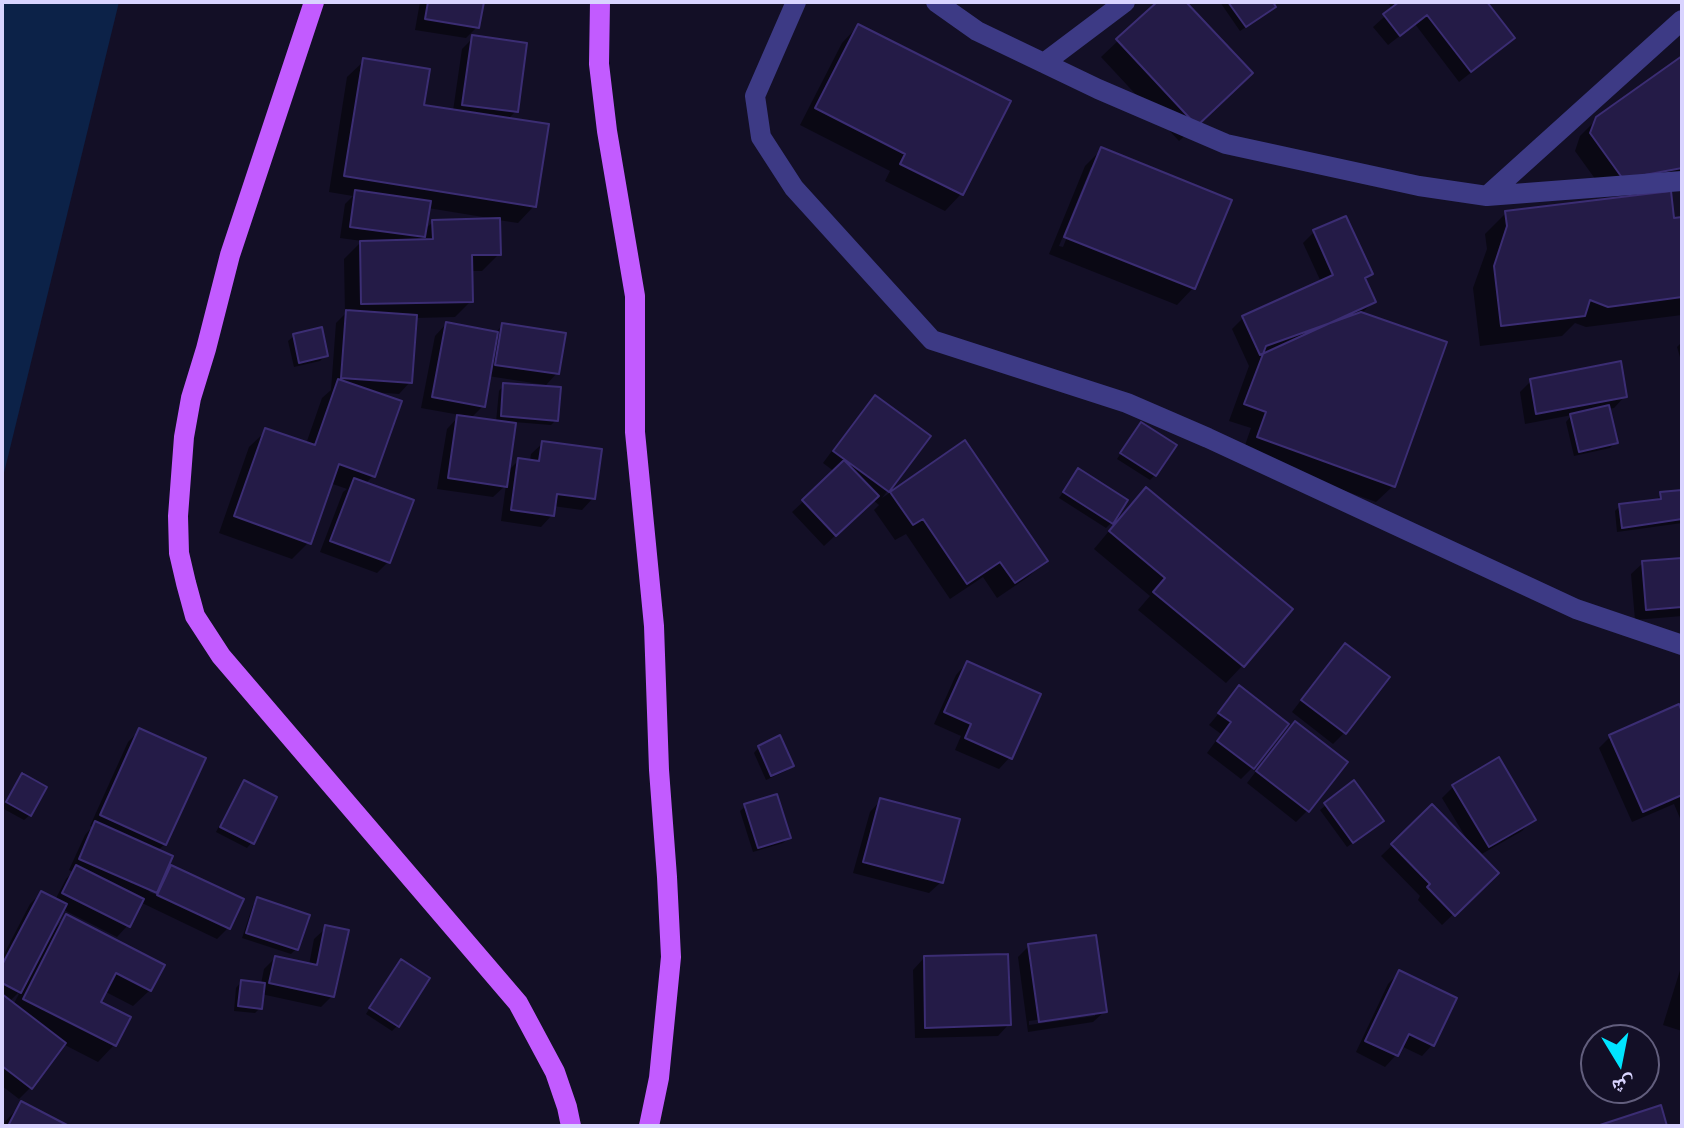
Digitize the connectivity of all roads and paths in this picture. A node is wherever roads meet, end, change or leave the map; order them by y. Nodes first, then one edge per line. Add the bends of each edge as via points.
1 (314, 2) edge
2 (600, 2) edge
3 (796, 2) edge
4 (936, 2) edge
5 (1125, 2) edge
6 (1682, 20) edge
7 (1044, 63) junction
8 (1682, 181) edge
9 (1487, 196) junction
10 (1682, 645) edge
11 (571, 1126) edge
12 (649, 1126) edge

1 - 11 main road via 230,255 191,398 179,553 195,616 221,656 518,1003 555,1072
2 - 12 main road via 599,64 635,296 635,432 654,626 671,957
3 - 10 street via 755,96 761,137 794,188 932,340 1127,403 1576,609
4 - 7 street via 977,31
5 - 7 street
6 - 9 street
7 - 9 street via 1226,144
8 - 9 street

